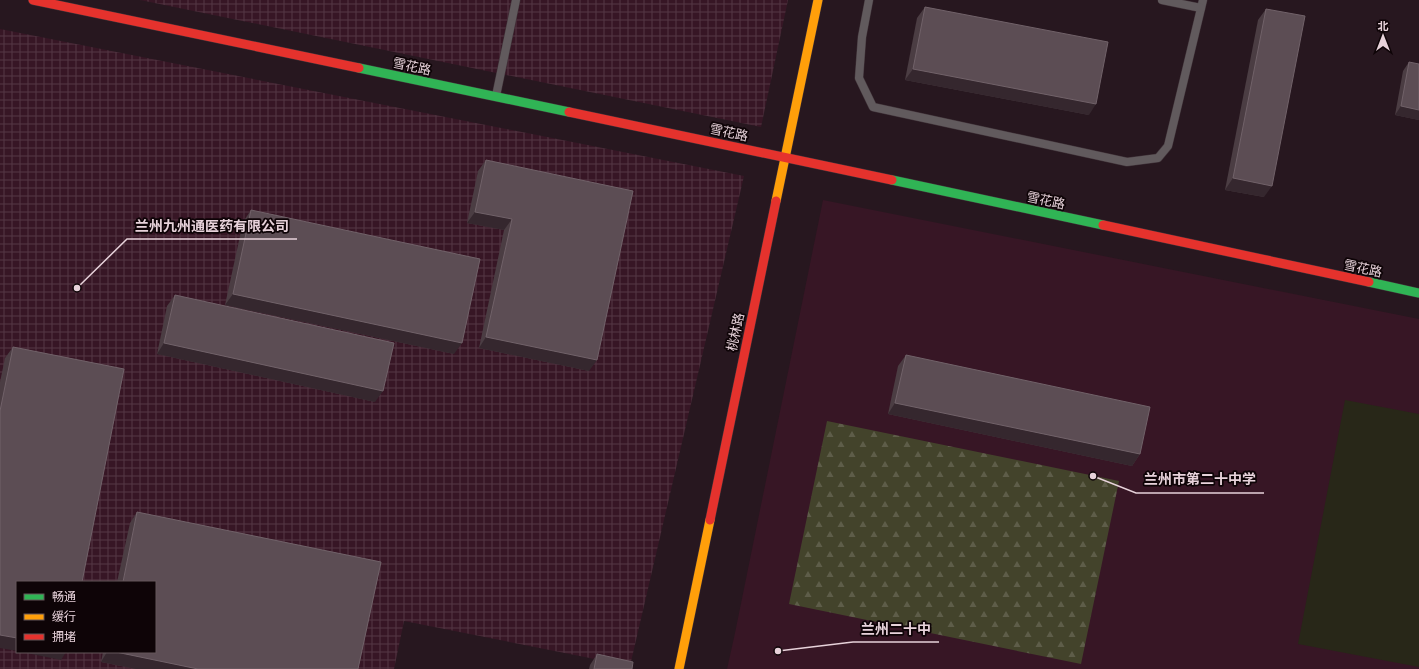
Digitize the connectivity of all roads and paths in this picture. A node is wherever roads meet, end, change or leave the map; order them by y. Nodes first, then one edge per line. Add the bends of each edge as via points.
1 (33, 0) edge
2 (516, 0) edge
3 (818, 0) edge
4 (869, 0) edge
5 (1162, 0) edge
6 (1202, 4) edge
7 (496, 97) junction
8 (785, 157) junction
9 (1419, 293) edge
10 (679, 669) edge

1 - 7 street, 雪花路
2 - 7 lane
3 - 8 street, 桃林路
4 - 6 lane via 862,37 859,78 874,108 1127,162 1158,158 1168,146
5 - 6 lane
7 - 8 street, 雪花路
8 - 9 street, 雪花路
8 - 10 street, 桃林路

